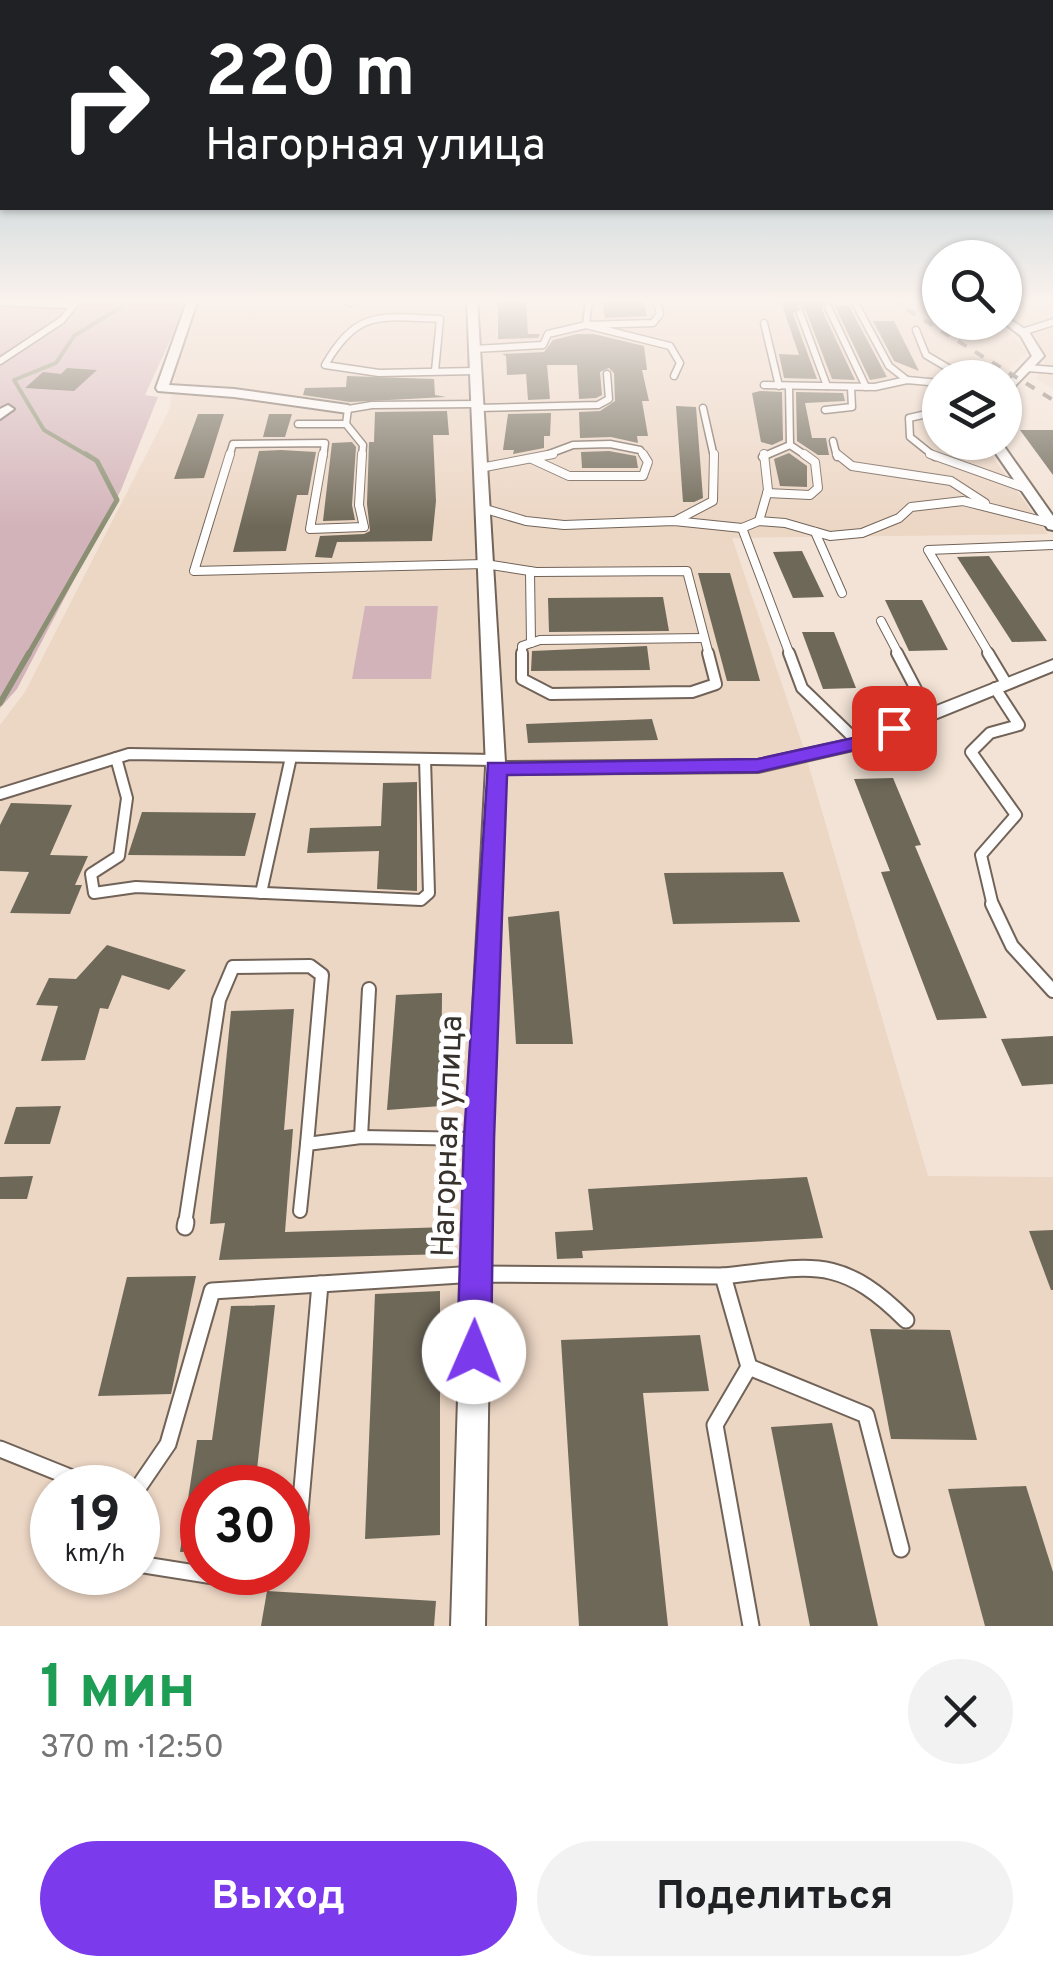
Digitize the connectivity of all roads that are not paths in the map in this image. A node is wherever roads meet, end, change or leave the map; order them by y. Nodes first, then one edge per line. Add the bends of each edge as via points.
1 (607, 374) dead end
2 (166, 375) edge
3 (476, 375) edge
4 (778, 375) edge
5 (823, 375) edge
6 (860, 375) edge
7 (900, 375) edge
8 (907, 380) junction
9 (922, 381) edge
10 (764, 386) dead end
11 (784, 386) junction
12 (827, 386) junction
13 (851, 387) junction
14 (866, 387) junction
15 (477, 406) junction
16 (702, 408) dead end
17 (348, 409) junction
18 (825, 410) dead end
19 (922, 415) edge
20 (298, 424) dead end
21 (346, 424) junction
22 (834, 442) dead end
23 (790, 445) junction
24 (922, 447) edge
25 (532, 459) junction
26 (944, 460) edge
27 (1007, 460) edge
28 (480, 468) junction
29 (1026, 488) junction
30 (767, 494) junction
31 (996, 507) junction
32 (482, 508) junction
33 (759, 520) junction
34 (674, 521) junction
35 (1052, 524) edge
36 (742, 528) junction
37 (816, 532) junction
38 (1053, 545) edge
39 (486, 564) junction
40 (530, 572) junction
41 (842, 592) dead end
42 (880, 622) dead end
43 (704, 638) junction
44 (531, 643) junction
45 (1053, 664) edge
46 (1000, 685) junction
47 (929, 714) junction
48 (859, 743) junction
49 (291, 756) junction
50 (116, 758) junction
51 (425, 759) junction
52 (496, 764) junction
53 (0, 794) edge
54 (261, 893) junction
55 (369, 989) dead end
56 (1053, 991) edge
57 (360, 1137) junction
58 (479, 1139) junction
59 (307, 1144) junction
60 (300, 1211) dead end
61 (185, 1228) dead end
62 (476, 1274) junction
63 (723, 1276) junction
64 (320, 1284) junction
65 (906, 1320) dead end
66 (749, 1367) junction
67 (0, 1449) edge
68 (40, 1465) edge
69 (154, 1465) edge
70 (304, 1465) edge
71 (902, 1549) dead end
72 (468, 1626) edge
73 (750, 1626) edge

1 - 15 lane via 609,399 598,406
2 - 17 street via 162,388
3 - 15 street, Нагорная улица
4 - 11 lane
5 - 12 lane
6 - 14 lane
7 - 8 lane
8 - 9 lane
8 - 14 lane
10 - 11 lane
11 - 12 lane
11 - 23 lane via 792,401 784,423
12 - 13 lane
13 - 14 lane
13 - 18 lane via 852,407
15 - 17 lane
15 - 28 street, Нагорная улица
16 - 34 lane via 714,451 713,501
17 - 21 lane
19 - 24 lane via 908,418 910,437
20 - 21 lane
21 - 39 lane via 363,446 364,527 310,529 324,443 234,444 194,572
22 - 31 lane via 838,459 852,466 950,481
23 - 30 lane via 762,455
23 - 30 lane via 815,462 818,488 810,495
25 - 25 lane via 573,445 610,444 640,450 648,462 643,476 585,477 545,472
25 - 28 lane
26 - 29 lane
27 - 29 street
28 - 32 street, Нагорная улица
29 - 35 street
30 - 33 lane
31 - 35 lane
31 - 37 lane via 932,502 862,533
32 - 34 lane via 564,526
32 - 39 street, Нагорная улица
33 - 36 lane
33 - 37 lane
34 - 36 lane
36 - 48 lane via 802,688
37 - 41 lane
38 - 46 lane via 928,550
39 - 40 lane
39 - 52 street, Нагорная улица
40 - 43 lane via 687,571
40 - 44 lane
42 - 47 lane
43 - 44 lane
43 - 44 lane via 716,684 692,692 550,694 522,679 522,646
45 - 46 street
46 - 47 street
46 - 56 lane via 1019,725 990,733 971,752 1016,816 981,855 990,907 1019,960
47 - 48 street
48 - 52 street via 758,766
49 - 50 lane
49 - 51 lane
49 - 54 lane
50 - 53 lane
50 - 54 lane via 126,798 119,856 91,874 94,893 136,886
51 - 52 lane
51 - 54 lane via 429,893 421,900
52 - 58 street, Нагорная улица
55 - 57 lane
57 - 58 lane
57 - 59 lane
58 - 62 street, Нагорная улица
59 - 60 lane
59 - 61 lane via 322,975 310,966 233,967 219,1000
62 - 63 lane
62 - 64 lane
62 - 72 street, Нагорная улица
63 - 65 lane via 821,1266 875,1289
63 - 66 lane
64 - 69 lane via 212,1291 168,1444
64 - 70 lane
66 - 71 lane via 866,1415
66 - 73 lane via 716,1425
67 - 68 lane

